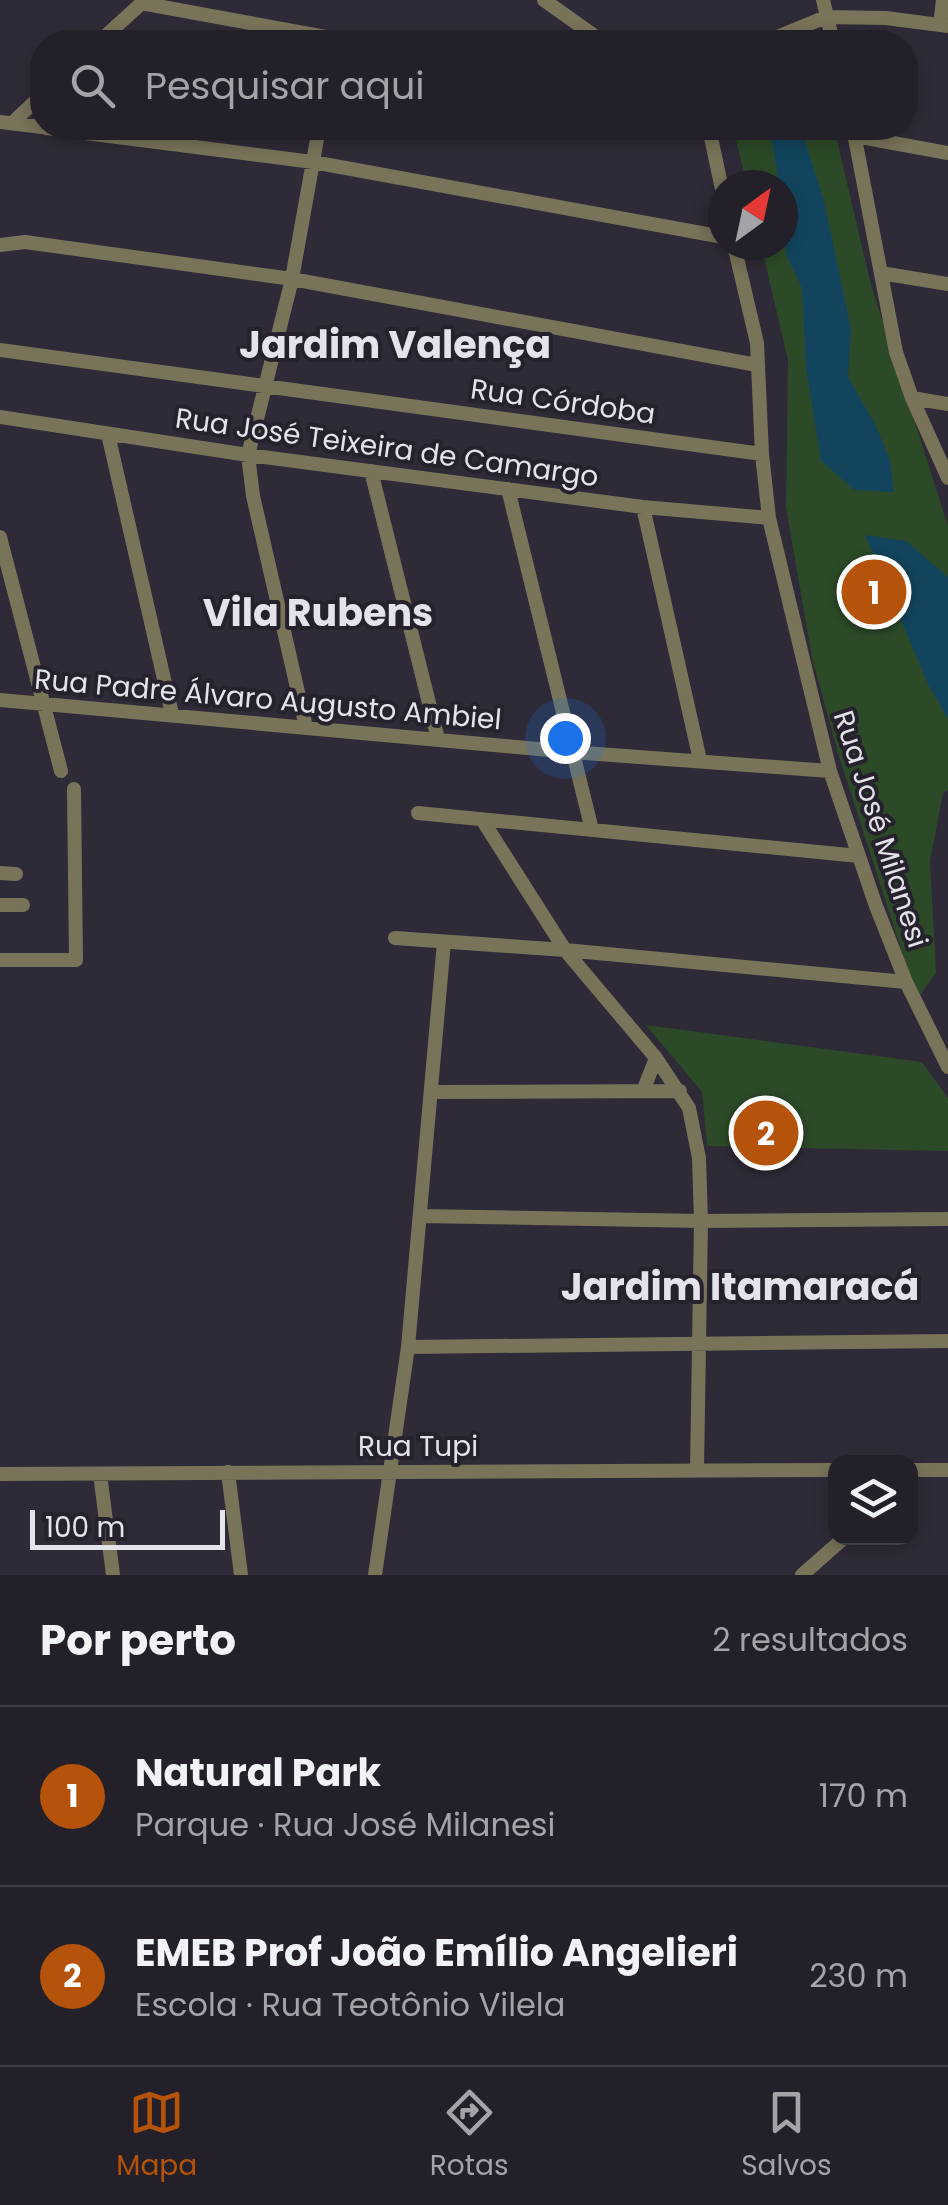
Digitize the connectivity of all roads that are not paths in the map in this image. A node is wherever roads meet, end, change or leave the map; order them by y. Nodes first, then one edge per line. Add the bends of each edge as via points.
1 (544, 0) edge
2 (823, 0) edge
3 (944, 0) edge
4 (143, 2) edge
5 (826, 17) junction
6 (944, 25) edge
7 (112, 30) edge
8 (282, 30) edge
9 (586, 30) edge
10 (790, 30) edge
11 (830, 30) edge
12 (30, 103) edge
13 (6, 122) edge
14 (144, 140) edge
15 (317, 140) edge
16 (712, 140) edge
17 (856, 140) edge
18 (890, 140) edge
19 (948, 153) edge
20 (312, 162) junction
21 (718, 170) edge
22 (708, 233) edge
23 (0, 245) edge
24 (738, 260) edge
25 (881, 272) junction
26 (292, 279) junction
27 (948, 284) edge
28 (0, 350) edge
29 (757, 364) junction
30 (266, 387) junction
31 (912, 398) junction
32 (948, 404) edge
33 (0, 417) edge
34 (108, 434) junction
35 (762, 454) junction
36 (248, 455) junction
37 (371, 471) junction
38 (948, 478) edge
39 (508, 489) junction
40 (643, 507) junction
41 (769, 518) junction
42 (0, 537) edge
43 (0, 700) edge
44 (43, 704) junction
45 (172, 714) junction
46 (306, 727) junction
47 (438, 738) junction
48 (571, 752) junction
49 (700, 760) junction
50 (62, 771) dead end
51 (830, 771) junction
52 (74, 790) dead end
53 (418, 813) dead end
54 (483, 821) junction
55 (592, 830) junction
56 (859, 856) junction
57 (0, 873) edge
58 (16, 874) dead end
59 (0, 904) edge
60 (23, 905) dead end
61 (395, 938) dead end
62 (444, 942) junction
63 (566, 950) junction
64 (0, 960) edge
65 (906, 982) junction
66 (656, 1058) junction
67 (948, 1067) edge
68 (643, 1091) junction
69 (680, 1091) junction
70 (432, 1092) junction
71 (420, 1216) junction
72 (948, 1220) edge
73 (700, 1221) junction
74 (948, 1341) edge
75 (699, 1344) junction
76 (408, 1347) junction
77 (392, 1470) junction
78 (697, 1470) junction
79 (828, 1470) edge
80 (948, 1470) edge
81 (228, 1472) junction
82 (918, 1473) edge
83 (0, 1474) edge
84 (100, 1474) junction
85 (836, 1545) edge
86 (112, 1575) edge
87 (240, 1575) edge
88 (375, 1575) edge
89 (802, 1575) edge

1 - 9 street
2 - 5 street
3 - 6 street
4 - 7 street
4 - 8 street
5 - 6 street
5 - 10 street
5 - 11 street
12 - 13 street
14 - 20 street
15 - 20 street
16 - 21 street
17 - 25 street
18 - 19 street
20 - 22 street
20 - 26 street
23 - 26 street via 25,242
24 - 29 street, Rua José Milanesi
25 - 27 street
25 - 31 street
26 - 29 street
26 - 30 street
28 - 30 street, Rua Córdoba
29 - 35 street, Rua José Milanesi
30 - 35 street, Rua Córdoba
30 - 36 street
31 - 32 street
31 - 38 street
33 - 34 street, Rua José Teixeira de Camargo
34 - 36 street, Rua José Teixeira de Camargo
34 - 45 street
35 - 41 street, Rua José Milanesi
36 - 37 street, Rua José Teixeira de Camargo
36 - 46 street
37 - 39 street, Rua José Teixeira de Camargo
37 - 47 street
39 - 40 street, Rua José Teixeira de Camargo
39 - 48 street
40 - 41 street, Rua José Teixeira de Camargo
40 - 49 street
41 - 51 street, Rua José Milanesi
42 - 44 street
43 - 44 street, Rua Padre Álvaro Augusto Ambiel
44 - 45 street, Rua Padre Álvaro Augusto Ambiel
44 - 50 street
45 - 46 street, Rua Padre Álvaro Augusto Ambiel
46 - 47 street, Rua Padre Álvaro Augusto Ambiel
47 - 48 street, Rua Padre Álvaro Augusto Ambiel
48 - 49 street, Rua Padre Álvaro Augusto Ambiel
48 - 55 street
49 - 51 street, Rua Padre Álvaro Augusto Ambiel
51 - 56 street, Rua José Milanesi
52 - 64 street via 76,960
53 - 54 street
54 - 55 street
54 - 63 street
55 - 56 street
56 - 65 street, Rua José Milanesi
57 - 58 street
59 - 60 street
61 - 62 street
62 - 63 street
62 - 70 street
63 - 65 street
63 - 66 street
65 - 67 street, Rua José Milanesi
66 - 68 street
66 - 69 street
68 - 69 street
68 - 70 street
69 - 73 street via 694,1125
70 - 71 street
71 - 73 street
71 - 76 street
72 - 73 street
73 - 75 street
74 - 75 street
75 - 76 street
75 - 78 street
76 - 77 street
77 - 78 street, Rua Tupi
77 - 81 street, Rua Tupi
77 - 88 street
78 - 79 street, Rua Tupi
80 - 82 street
81 - 84 street, Rua Tupi
81 - 87 street
83 - 84 street, Rua Tupi
84 - 86 street
85 - 89 street

